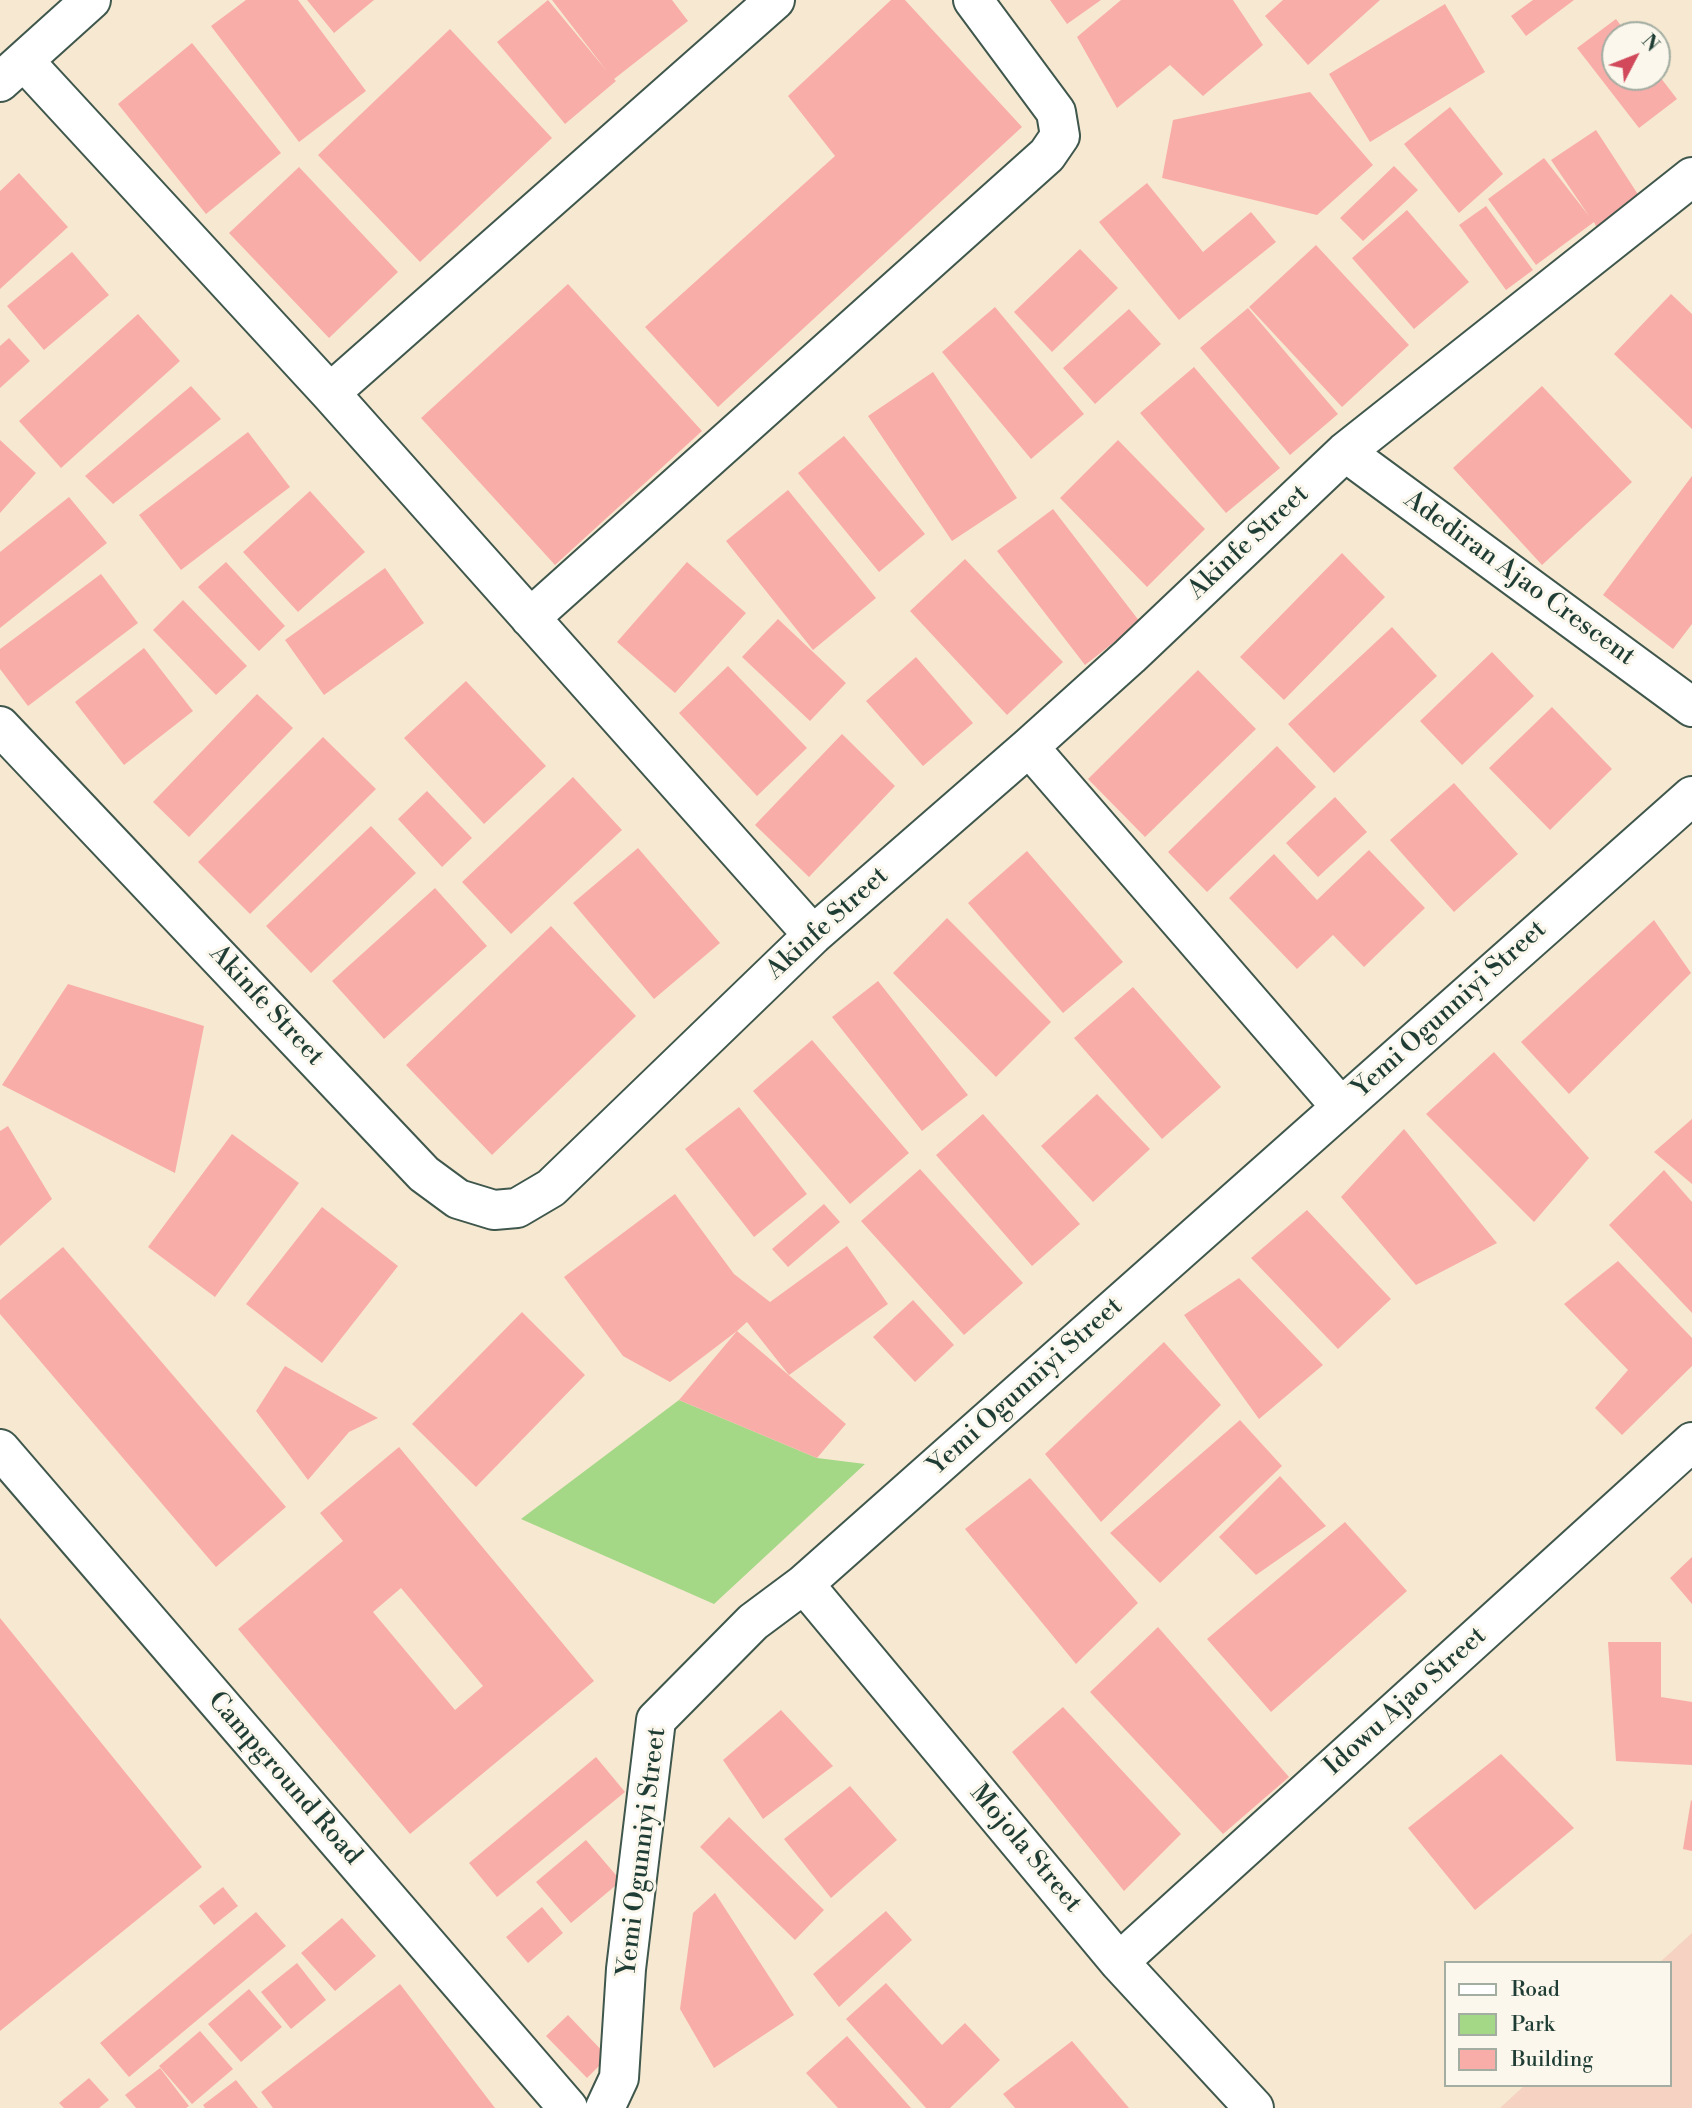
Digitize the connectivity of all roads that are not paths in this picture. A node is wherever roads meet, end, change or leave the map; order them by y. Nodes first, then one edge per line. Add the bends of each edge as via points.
1 (92, 0) edge
2 (775, 0) edge
3 (973, 0) edge
4 (12, 71) edge
5 (1692, 177) edge
6 (330, 393) junction
7 (1345, 452) junction
8 (530, 618) junction
9 (1692, 707) edge
10 (0, 726) edge
11 (1029, 747) junction
12 (1692, 796) edge
13 (813, 935) junction
14 (1341, 1107) junction
15 (1692, 1442) edge
16 (0, 1449) edge
17 (804, 1584) junction
18 (1119, 1962) junction
19 (568, 2108) edge
20 (606, 2108) edge
21 (1254, 2108) edge

1 - 4 street
2 - 6 street
3 - 8 street via 1056,112 1060,136 1047,155
4 - 6 street
5 - 7 street, Akinfe Street
6 - 8 street
7 - 9 street, Adediran Ajao Crescent
7 - 11 street, Akinfe Street
8 - 13 street
10 - 13 street, Akinfe Street via 424,1174 458,1199 494,1210 517,1208 551,1188
11 - 13 street, Akinfe Street
11 - 14 street
12 - 14 street, Yemi Ogunniyi Street
14 - 17 street, Yemi Ogunniyi Street
15 - 18 street, Idowu Ajao Street
16 - 19 street, Campground Road
17 - 18 street, Mojola Street
17 - 20 street, Yemi Ogunniyi Street via 753,1622 656,1720 626,1969 619,2078
18 - 21 street, Mojola Street

